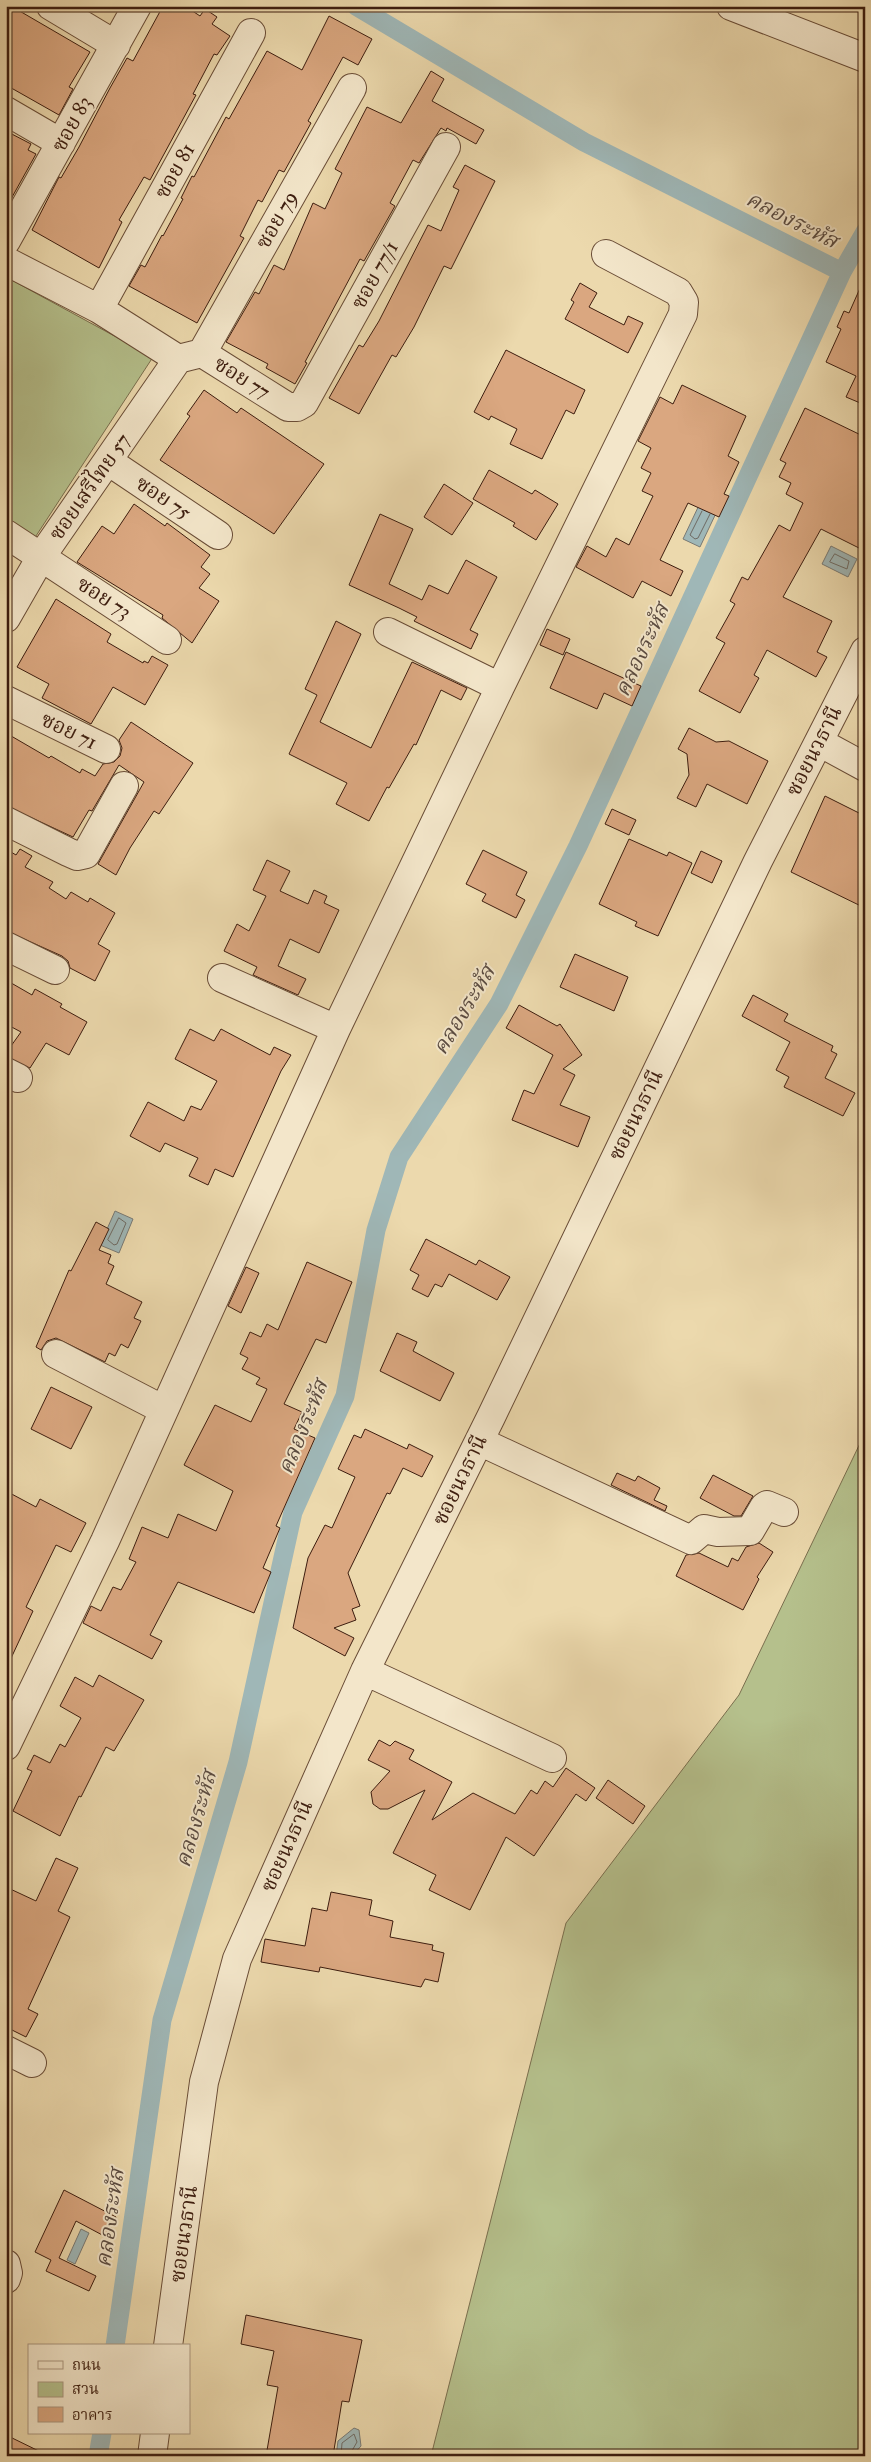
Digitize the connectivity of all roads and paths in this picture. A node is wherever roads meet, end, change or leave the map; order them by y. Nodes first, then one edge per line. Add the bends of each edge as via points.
1 (50, 6) edge
2 (137, 6) edge
3 (731, 6) edge
4 (251, 33) dead end
5 (116, 45) junction
6 (865, 58) edge
7 (352, 88) dead end
8 (6, 111) edge
9 (62, 142) junction
10 (446, 147) dead end
11 (6, 242) edge
12 (606, 254) dead end
13 (6, 261) edge
14 (99, 309) junction
15 (190, 356) junction
16 (304, 403) joint
17 (108, 460) junction
18 (6, 534) edge
19 (218, 535) dead end
20 (41, 557) junction
21 (6, 618) edge
22 (388, 632) dead end
23 (167, 640) dead end
24 (865, 651) edge
25 (500, 687) junction
26 (6, 700) edge
27 (819, 742) junction
28 (106, 749) dead end
29 (865, 766) edge
30 (124, 786) dead end
31 (6, 821) edge
32 (6, 946) edge
33 (55, 970) dead end
34 (222, 978) dead end
35 (336, 1029) junction
36 (56, 1354) dead end
37 (164, 1410) junction
38 (479, 1441) junction
39 (784, 1512) dead end
40 (365, 1670) junction
41 (6, 1746) edge
42 (552, 1758) dead end
43 (6, 2050) edge
44 (32, 2063) dead end
45 (6, 2264) edge
46 (6, 2279) edge
47 (168, 2344) edge
48 (155, 2434) edge
49 (152, 2456) edge

1 - 5 street
2 - 5 street, ซอย 83
3 - 6 street
4 - 14 street, ซอย 81
5 - 9 street, ซอย 83
7 - 15 street, ซอย 79
8 - 9 street
9 - 11 street, ซอย 83
10 - 16 street, ซอย 77/1
12 - 25 street via 678,292 684,302 683,314
13 - 14 street, ซอย 77
14 - 15 street, ซอย 77
15 - 16 street, ซอย 77 via 288,407
15 - 17 street, ซอยเสรีไทย 57
17 - 19 street, ซอย 75
17 - 20 street, ซอยเสรีไทย 57
18 - 20 street, ซอย 73
20 - 21 street, ซอยเสรีไทย 57
20 - 23 street, ซอย 73
22 - 25 street
24 - 27 street, ซอยนวธานี
25 - 35 street
26 - 28 street, ซอย 71
27 - 29 street
27 - 38 street, ซอยนวธานี
30 - 31 street via 86,854 77,856
32 - 33 street
34 - 35 street
35 - 37 street
36 - 37 street
37 - 41 street
38 - 39 street via 691,1540 704,1529 718,1532 750,1530 767,1505
38 - 40 street, ซอยนวธานี
40 - 42 street
40 - 47 street, ซอยนวธานี via 237,1959 204,2082
43 - 44 street
45 - 46 street
48 - 49 street

